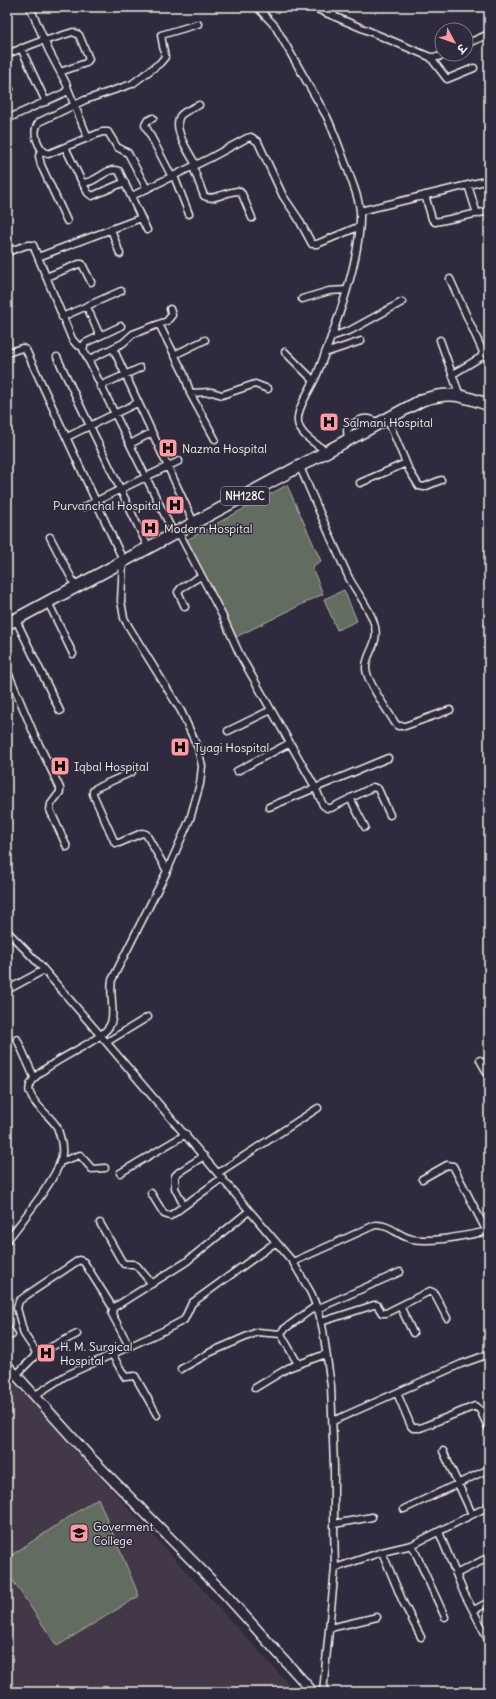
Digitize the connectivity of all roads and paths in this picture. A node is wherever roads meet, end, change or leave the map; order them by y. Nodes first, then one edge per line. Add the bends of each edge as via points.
1 (30, 7) edge
2 (256, 7) edge
3 (312, 7) edge
4 (336, 7) edge
5 (332, 15) junction
6 (198, 24) dead end
7 (489, 34) edge
8 (44, 40) junction
9 (474, 41) edge
10 (21, 48) junction
11 (7, 54) edge
12 (430, 57) junction
13 (434, 57) edge
14 (474, 68) dead end
15 (60, 72) junction
16 (68, 90) junction
17 (46, 102) junction
18 (75, 104) junction
19 (198, 105) dead end
20 (153, 118) dead end
21 (7, 119) edge
22 (88, 138) junction
23 (65, 147) junction
24 (41, 150) junction
25 (194, 166) junction
26 (173, 177) junction
27 (489, 180) edge
28 (82, 182) junction
29 (125, 182) junction
30 (468, 185) junction
31 (147, 189) junction
32 (425, 195) junction
33 (132, 196) junction
34 (360, 211) junction
35 (489, 211) edge
36 (189, 214) dead end
37 (477, 214) junction
38 (141, 218) junction
39 (252, 218) dead end
40 (67, 221) dead end
41 (358, 228) junction
42 (111, 229) junction
43 (146, 230) dead end
44 (7, 252) edge
45 (120, 254) dead end
46 (38, 257) junction
47 (46, 277) junction
48 (450, 279) dead end
49 (91, 282) dead end
50 (346, 290) junction
51 (121, 291) dead end
52 (302, 299) dead end
53 (402, 302) dead end
54 (87, 307) junction
55 (170, 308) dead end
56 (62, 317) junction
57 (160, 324) junction
58 (121, 326) dead end
59 (100, 336) junction
60 (331, 337) junction
61 (204, 340) dead end
62 (440, 340) dead end
63 (361, 341) dead end
64 (83, 347) junction
65 (113, 348) junction
66 (285, 352) dead end
67 (7, 353) edge
68 (325, 353) junction
69 (174, 355) junction
70 (57, 358) dead end
71 (88, 360) junction
72 (140, 368) dead end
73 (453, 374) junction
74 (124, 375) junction
75 (314, 381) junction
76 (100, 386) junction
77 (268, 389) dead end
78 (190, 393) junction
79 (460, 396) junction
80 (137, 402) junction
81 (489, 405) edge
82 (115, 414) junction
83 (383, 420) junction
84 (90, 426) junction
85 (152, 433) junction
86 (67, 437) junction
87 (215, 440) dead end
88 (130, 444) junction
89 (327, 452) junction
90 (179, 461) dead end
91 (406, 462) junction
92 (167, 466) junction
93 (300, 467) junction
94 (146, 476) junction
95 (441, 480) dead end
96 (360, 483) dead end
97 (120, 489) junction
98 (97, 500) junction
99 (84, 507) dead end
100 (194, 523) junction
101 (176, 532) junction
102 (50, 536) dead end
103 (148, 547) junction
104 (123, 560) junction
105 (201, 576) junction
106 (76, 587) junction
107 (48, 602) junction
108 (185, 607) dead end
109 (11, 622) edge
110 (73, 654) dead end
111 (7, 670) edge
112 (60, 710) dead end
113 (271, 710) junction
114 (450, 710) dead end
115 (228, 731) dead end
116 (290, 743) junction
117 (388, 758) dead end
118 (237, 771) dead end
119 (132, 772) dead end
120 (315, 788) junction
121 (350, 798) junction
122 (269, 807) dead end
123 (390, 815) dead end
124 (365, 827) dead end
125 (67, 847) dead end
126 (167, 871) junction
127 (7, 931) edge
128 (44, 970) junction
129 (7, 990) edge
130 (148, 1017) dead end
131 (101, 1036) junction
132 (17, 1039) dead end
133 (107, 1042) junction
134 (480, 1060) dead end
135 (489, 1076) edge
136 (34, 1077) junction
137 (318, 1108) dead end
138 (186, 1134) junction
139 (204, 1156) junction
140 (60, 1162) junction
141 (105, 1168) dead end
142 (120, 1173) dead end
143 (220, 1175) junction
144 (422, 1179) dead end
145 (151, 1193) dead end
146 (184, 1206) junction
147 (249, 1211) junction
148 (100, 1223) dead end
149 (488, 1231) edge
150 (7, 1242) edge
151 (276, 1242) junction
152 (293, 1262) junction
153 (400, 1272) dead end
154 (152, 1284) junction
155 (400, 1306) junction
156 (316, 1307) junction
157 (113, 1308) junction
158 (447, 1318) dead end
159 (321, 1322) junction
160 (7, 1327) edge
161 (413, 1333) dead end
162 (77, 1334) dead end
163 (281, 1334) junction
164 (12, 1335) dead end
165 (129, 1346) junction
166 (112, 1354) junction
167 (326, 1354) junction
168 (489, 1354) edge
169 (36, 1355) junction
170 (298, 1364) junction
171 (7, 1365) edge
172 (181, 1369) dead end
173 (16, 1375) junction
174 (255, 1388) dead end
175 (397, 1393) junction
176 (34, 1396) junction
177 (157, 1415) dead end
178 (333, 1421) junction
179 (489, 1429) edge
180 (443, 1451) dead end
181 (489, 1469) edge
182 (457, 1484) junction
183 (489, 1506) edge
184 (404, 1508) dead end
185 (472, 1514) junction
186 (372, 1517) dead end
187 (334, 1524) junction
188 (439, 1532) junction
189 (412, 1545) junction
190 (382, 1552) junction
191 (489, 1557) edge
192 (335, 1568) junction
193 (456, 1574) junction
194 (489, 1602) edge
195 (474, 1610) junction
196 (377, 1617) dead end
197 (445, 1618) dead end
198 (330, 1628) junction
199 (421, 1636) dead end
200 (489, 1641) edge
201 (313, 1692) edge
202 (323, 1692) edge

1 - 8 street
2 - 34 street via 275,26 327,117 356,193
3 - 5 street
4 - 5 street
5 - 12 street
6 - 18 street via 161,35 165,58 140,79
7 - 9 street
8 - 10 street
8 - 15 street
8 - 15 street via 73,32 79,35 89,59 86,63
10 - 11 street
10 - 17 street
12 - 13 street
12 - 14 street via 446,79
15 - 16 street
16 - 17 street
16 - 18 street
17 - 21 street
18 - 22 street
18 - 24 street via 36,126 36,137
19 - 25 street via 180,116 178,126
20 - 26 street via 145,125
22 - 23 street
22 - 31 street via 108,132 117,147 128,153
23 - 24 street via 52,154
23 - 28 street
24 - 40 street via 41,166
25 - 26 street
25 - 39 street via 204,196 211,198 239,190
25 - 41 street via 247,138 255,138 282,196 312,244
26 - 31 street
26 - 36 street
27 - 30 street
28 - 29 street via 92,196
28 - 29 street via 114,169 121,173
29 - 33 street
30 - 32 street
30 - 37 street
31 - 33 street
32 - 34 street
32 - 37 street via 435,222
33 - 38 street
34 - 41 street
35 - 37 street
38 - 42 street
38 - 43 street
41 - 50 street via 354,260
42 - 45 street
42 - 46 street
44 - 46 street via 30,244
46 - 47 street
47 - 49 street via 82,264
47 - 56 street
48 - 73 street via 483,352 480,357
50 - 52 street via 329,291
50 - 60 street
51 - 54 street
53 - 60 street via 351,330
54 - 56 street
54 - 59 street
55 - 57 street via 171,318
56 - 64 street via 72,339
57 - 65 street via 133,334
57 - 69 street
58 - 59 street
59 - 64 street via 85,343
60 - 68 street
61 - 69 street
62 - 73 street
63 - 68 street
64 - 71 street
65 - 71 street
65 - 74 street
66 - 75 street
67 - 86 street via 22,348 26,350
68 - 75 street
69 - 78 street
70 - 84 street
71 - 76 street
72 - 74 street
73 - 79 street
74 - 76 street
74 - 80 street
75 - 89 street via 302,405 298,421 302,432
76 - 82 street
77 - 78 street via 255,384 222,395 212,392
78 - 87 street
79 - 81 highway, NH128C
79 - 83 highway, NH128C via 449,394 422,400
80 - 82 street
80 - 85 street
82 - 84 street
82 - 88 street
83 - 89 highway, NH128C
83 - 91 street
84 - 86 street
84 - 97 street
85 - 88 street
85 - 92 street
86 - 98 street
88 - 94 street
89 - 93 highway, NH128C
90 - 92 street
91 - 95 street via 422,487
91 - 96 street
92 - 94 street
92 - 100 street
93 - 100 highway, NH128C
93 - 114 street via 350,580 374,623 376,640 366,664 367,675 395,723 398,726 405,726
94 - 97 street
94 - 101 street
97 - 98 street
97 - 103 street
98 - 99 street
98 - 104 street
100 - 101 highway, NH128C
101 - 103 highway, NH128C
101 - 105 street
102 - 106 street
103 - 104 highway, NH128C
104 - 106 highway, NH128C
104 - 126 street via 121,601 124,618 181,711 194,736 201,759 200,784 196,800
105 - 108 street via 178,592
105 - 113 street via 222,614 240,655
106 - 107 highway, NH128C
107 - 109 highway, NH128C
107 - 110 street
109 - 112 street
111 - 125 street via 60,788 50,810
113 - 115 street
113 - 116 street
116 - 118 street
116 - 120 street
117 - 120 street
119 - 126 street via 96,788 93,794 115,843 142,833 146,834
120 - 121 street via 327,808
120 - 122 street
121 - 123 street via 370,788 376,788
121 - 124 street
126 - 131 street via 112,980 110,994 113,1018
127 - 128 street
128 - 129 street
128 - 131 street
130 - 133 street
131 - 133 street
131 - 136 street
132 - 136 street
133 - 138 street
134 - 135 street
136 - 140 street via 29,1091 37,1104 54,1121 59,1132 62,1154
137 - 143 street
138 - 139 street
138 - 142 street
139 - 143 street
139 - 146 street via 175,1176 176,1188
140 - 141 street via 80,1155 92,1169
140 - 150 street via 48,1185
143 - 146 street
143 - 147 street
144 - 149 street via 447,1165 453,1166
145 - 146 street via 165,1216 170,1216
147 - 151 street
147 - 154 street via 186,1262
148 - 154 street via 124,1264 137,1266
149 - 152 street via 416,1239 386,1226 375,1225
151 - 152 street
151 - 165 street via 192,1303 184,1320
152 - 156 street
153 - 156 street
154 - 157 street
155 - 158 street via 427,1291 432,1291
155 - 159 street via 384,1314 377,1305 372,1305
155 - 161 street
156 - 159 street
156 - 163 street
157 - 165 street via 112,1314
157 - 169 street via 84,1262 76,1261 22,1298 18,1304 23,1330
159 - 167 street
160 - 164 street
162 - 169 street
163 - 170 street
163 - 172 street via 254,1333
165 - 166 street
166 - 176 street via 65,1376
166 - 177 street via 125,1377 136,1377
167 - 170 street
167 - 178 street
168 - 175 street
169 - 173 street
170 - 174 street
171 - 173 street
173 - 176 street
175 - 178 street
175 - 179 street via 414,1428 420,1428 475,1406 480,1410
176 - 201 street via 225,1594
178 - 187 street
180 - 182 street
181 - 182 street
182 - 184 street
182 - 185 street
183 - 185 street
185 - 188 street
186 - 187 street
187 - 192 street
188 - 189 street
188 - 193 street
189 - 190 street
189 - 197 street
190 - 192 street
190 - 199 street via 402,1602
191 - 193 street
192 - 198 street
193 - 195 street
194 - 195 street
195 - 200 street
196 - 198 street
198 - 202 street

